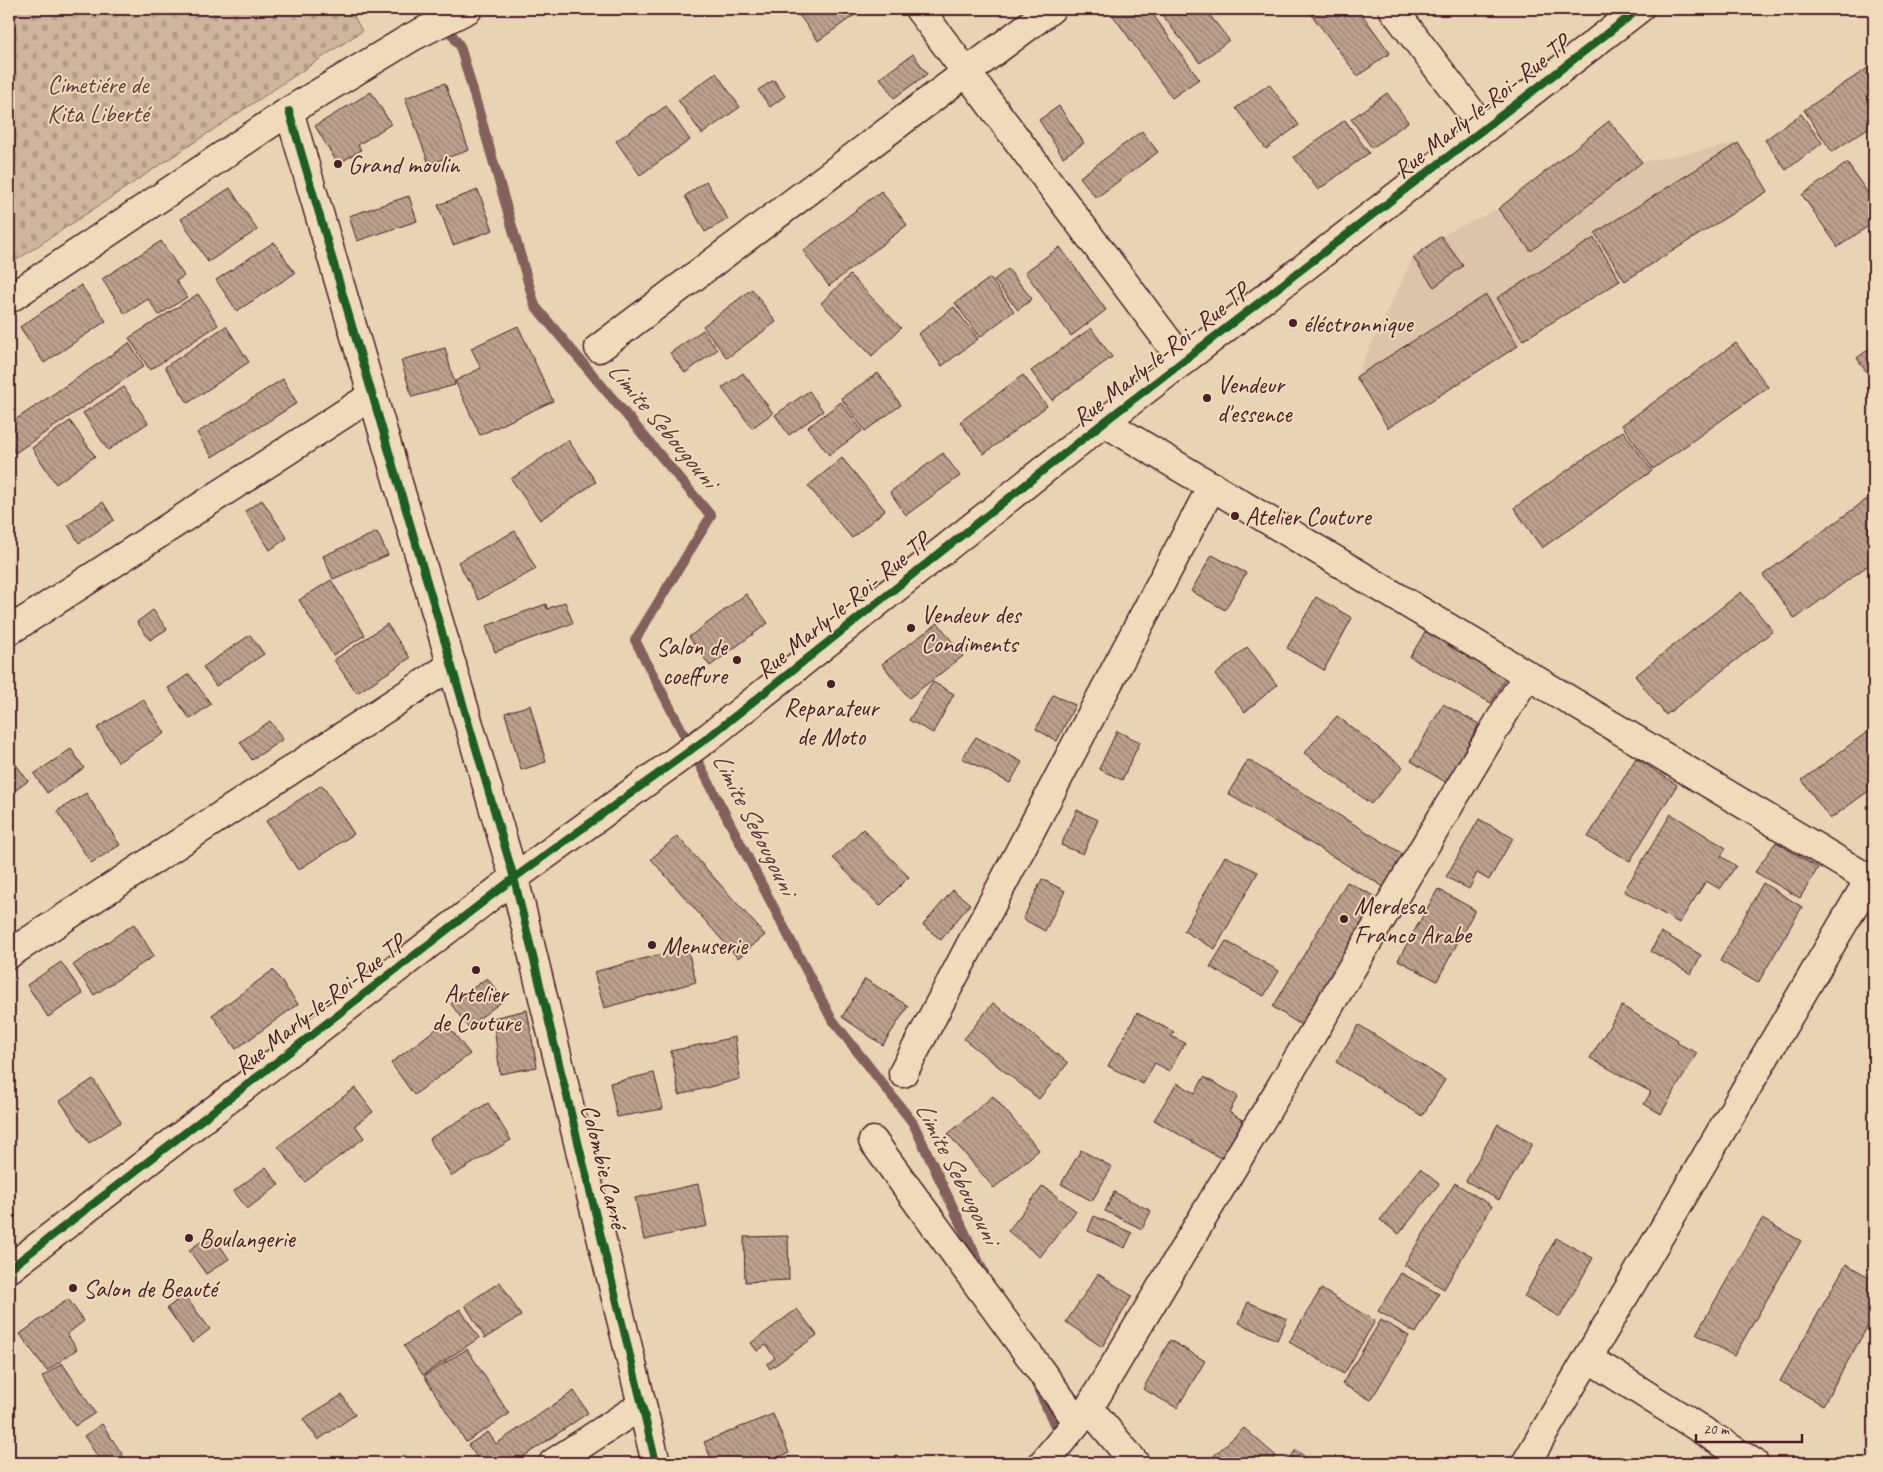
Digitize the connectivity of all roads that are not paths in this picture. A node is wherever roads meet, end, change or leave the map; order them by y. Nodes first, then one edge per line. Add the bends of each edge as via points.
1 (919, 9) edge
2 (1051, 9) edge
3 (1394, 9) edge
4 (1639, 9) edge
5 (467, 10) edge
6 (967, 72) junction
7 (289, 111) junction
8 (1484, 129) junction
9 (9, 299) edge
10 (599, 348) dead end
11 (1182, 361) junction
12 (373, 395) junction
13 (1104, 422) junction
14 (1212, 486) junction
15 (9, 631) edge
16 (452, 665) junction
17 (1527, 675) junction
18 (657, 775) joint
19 (514, 878) junction
20 (1873, 878) edge
21 (9, 954) edge
22 (903, 1073) dead end
23 (873, 1141) dead end
24 (9, 1269) edge
25 (1588, 1358) junction
26 (642, 1405) junction
27 (1083, 1415) junction
28 (553, 1463) edge
29 (656, 1463) edge
30 (1043, 1463) edge
31 (1135, 1463) edge
32 (1526, 1463) edge
33 (1754, 1463) edge

1 - 6 street
2 - 6 street
3 - 8 street
4 - 8 street, Rue Marly-le-Roi- Rue TP
5 - 7 street via 412,37
6 - 10 street
6 - 11 street
7 - 9 street
7 - 12 street, Colombie Carré
8 - 11 street, Rue Marly-le-Roi- Rue TP
11 - 13 street, Rue Marly-le-Roi- Rue TP
12 - 15 street
12 - 16 street, Colombie Carré
13 - 14 street
13 - 18 street, Rue Marly-le-Roi- Rue TP
14 - 17 street
14 - 22 street
16 - 19 street, Colombie Carré
16 - 21 street
17 - 20 street
17 - 27 street
18 - 19 street, Rue Marly-le-Roi-Rue TP
19 - 24 street, Rue Marly-le-Roi-Rue TP
19 - 26 street, Colombie Carré
20 - 25 street
23 - 27 street
25 - 32 street
25 - 33 street
26 - 28 street
26 - 29 street, Colombie Carré
27 - 30 street
27 - 31 street

